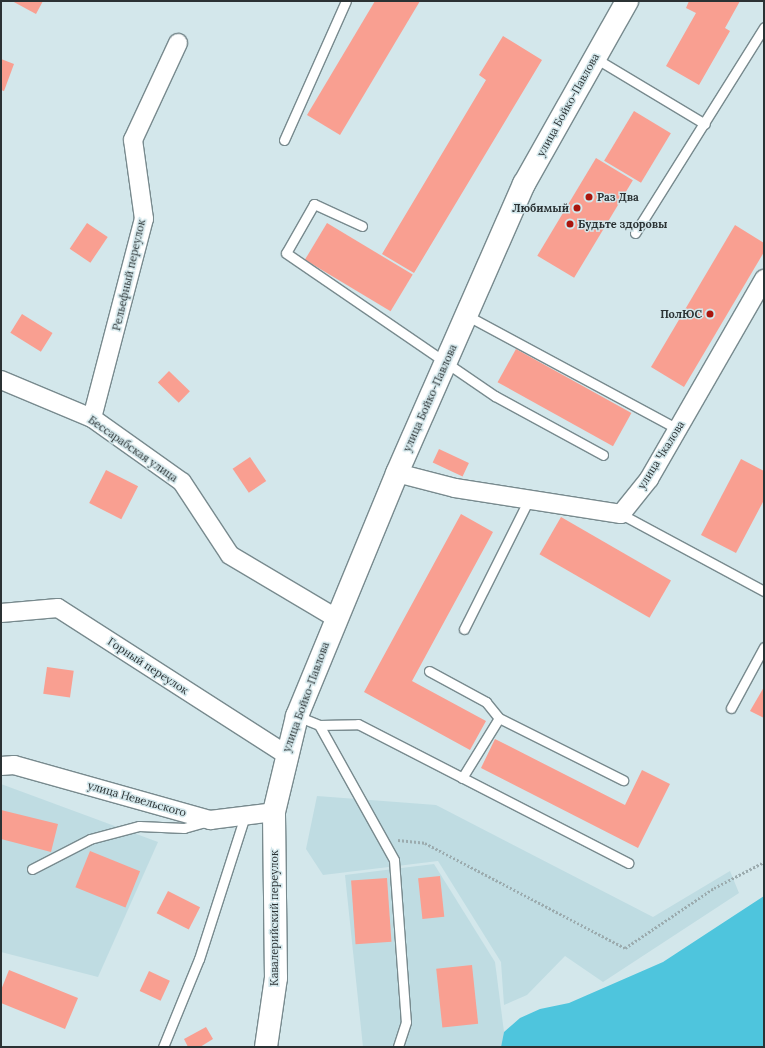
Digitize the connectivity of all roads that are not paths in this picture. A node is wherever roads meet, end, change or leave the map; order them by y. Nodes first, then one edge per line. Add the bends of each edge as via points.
1 (346, 1) edge
2 (627, 1) edge
3 (764, 27) edge
4 (178, 43) dead end
5 (595, 58) junction
6 (706, 124) junction
7 (284, 140) dead end
8 (362, 226) dead end
9 (635, 233) dead end
10 (764, 279) edge
11 (466, 315) junction
12 (446, 361) junction
13 (1, 380) edge
14 (92, 418) junction
15 (678, 429) junction
16 (603, 455) dead end
17 (397, 473) junction
18 (529, 500) junction
19 (622, 514) junction
20 (764, 591) edge
21 (1, 613) edge
22 (336, 618) junction
23 (464, 629) dead end
24 (764, 644) edge
25 (429, 671) dead end
26 (731, 708) dead end
27 (297, 716) junction
28 (499, 718) junction
29 (319, 725) junction
30 (285, 754) junction
31 (1, 766) edge
32 (462, 778) junction
33 (623, 780) dead end
34 (274, 812) junction
35 (245, 816) junction
36 (210, 820) junction
37 (628, 863) dead end
38 (32, 869) dead end
39 (163, 1047) edge
40 (266, 1047) edge
41 (398, 1047) edge

1 - 7 lane
2 - 5 main road, улица Бойко-Павлова
3 - 6 lane
4 - 14 street, Рельефный переулок via 133,140 144,219
5 - 6 lane
5 - 11 main road, улица Бойко-Павлова via 524,184
6 - 9 lane
8 - 12 lane via 314,204 286,253
10 - 15 street, улица Чкалова
11 - 12 main road, улица Бойко-Павлова
11 - 15 lane
12 - 16 lane via 495,396
12 - 17 main road, улица Бойко-Павлова
13 - 14 street, Бессарабская улица
14 - 22 street, Бессарабская улица via 182,482 230,555
15 - 19 street, улица Чкалова via 649,479
17 - 18 street via 455,488
17 - 22 main road, улица Бойко-Павлова
18 - 19 street
18 - 23 lane
19 - 20 lane
21 - 30 street, Горный переулок via 58,608
22 - 27 main road, улица Бойко-Павлова
24 - 26 lane
25 - 28 lane via 486,702
27 - 29 lane
27 - 30 main road, улица Бойко-Павлова
28 - 32 lane
28 - 33 lane
29 - 32 lane via 358,724
29 - 41 lane via 394,860 406,1022
30 - 34 main road, улица Бойко-Павлова
31 - 36 street, улица Невельского via 14,765
32 - 37 lane
34 - 35 street, улица Невельского
34 - 40 main road, Кавалерийский переулок via 276,978
35 - 36 street, улица Невельского
35 - 39 lane via 199,959
36 - 38 lane via 184,828 139,826 90,839

